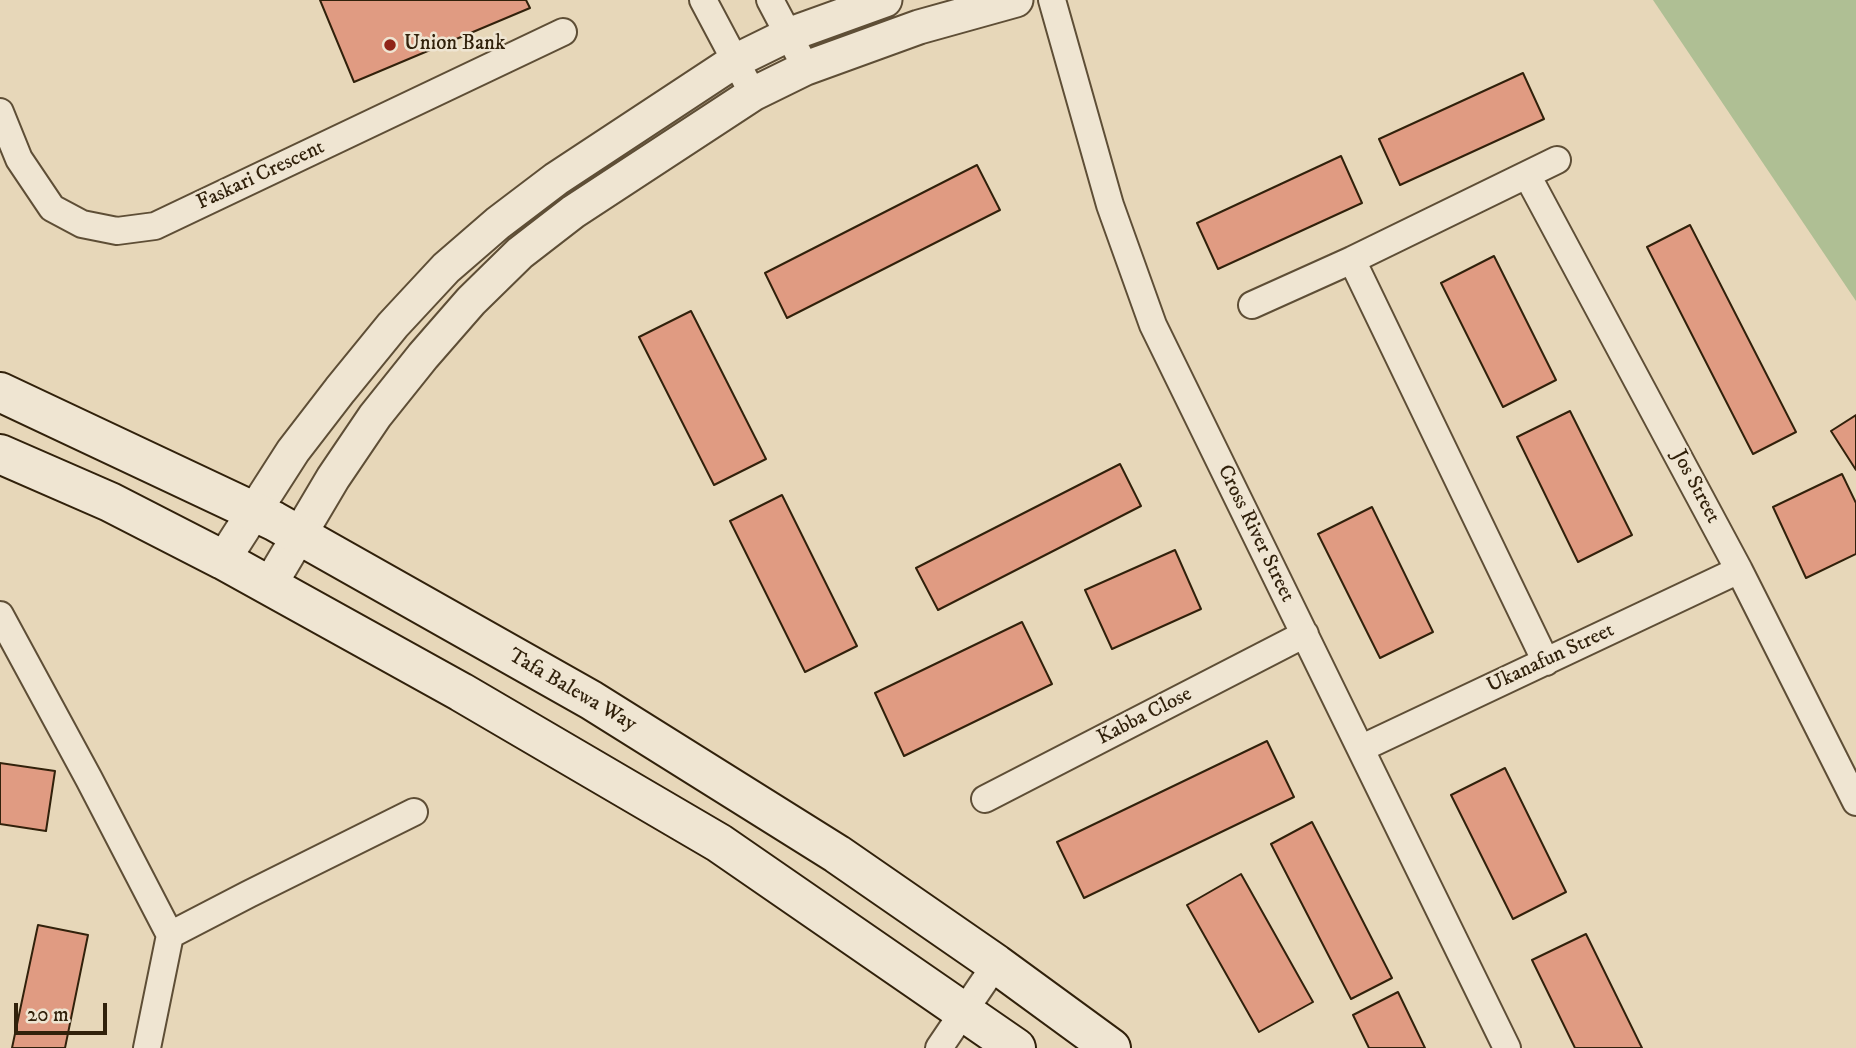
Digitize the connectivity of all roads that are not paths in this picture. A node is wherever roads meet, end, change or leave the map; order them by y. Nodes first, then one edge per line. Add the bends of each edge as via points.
1 (703, 0) edge
2 (770, 0) edge
3 (886, 0) edge
4 (1016, 0) edge
5 (1052, 0) edge
6 (563, 32) dead end
7 (788, 35) junction
8 (736, 61) junction
9 (806, 68) junction
10 (753, 94) junction
11 (0, 112) edge
12 (1557, 160) dead end
13 (1527, 174) junction
14 (1352, 260) junction
15 (1252, 305) dead end
16 (0, 392) edge
17 (0, 454) edge
18 (254, 511) junction
19 (298, 535) junction
20 (223, 560) junction
21 (1739, 570) junction
22 (269, 586) junction
23 (0, 615) edge
24 (1305, 634) junction
25 (1546, 662) junction
26 (1362, 748) junction
27 (985, 799) dead end
28 (1856, 802) edge
29 (414, 812) dead end
30 (170, 935) junction
31 (996, 964) junction
32 (963, 1012) junction
33 (147, 1048) edge
34 (939, 1048) edge
35 (1016, 1048) edge
36 (1111, 1048) edge
37 (1507, 1048) edge

1 - 8 street
2 - 7 street
3 - 7 street
4 - 9 street via 919,27
5 - 24 street, Cross River Street via 1110,205 1153,325
6 - 11 street, Faskari Crescent via 155,226 117,231 82,224 52,208 19,159
7 - 8 street
7 - 9 street
8 - 10 street
8 - 18 street via 556,179 446,268 340,390
9 - 10 street
10 - 19 street via 573,212 520,253 422,356 374,416
12 - 13 street
13 - 14 street
13 - 21 street, Jos Street
14 - 15 street
14 - 25 street
16 - 18 main road, Tafa Balewa Way
17 - 20 main road via 110,502
18 - 19 main road, Tafa Balewa Way
18 - 20 street
19 - 22 street
19 - 31 main road, Tafa Balewa Way via 591,699 837,854
20 - 22 main road
21 - 25 street, Ukanafun Street
21 - 28 street, Jos Street
22 - 32 main road via 719,843
23 - 30 street
24 - 26 street, Cross River Street
24 - 27 street, Kabba Close
25 - 26 street, Ukanafun Street
26 - 37 street, Cross River Street
29 - 30 street
30 - 33 street
31 - 32 street
31 - 36 main road, Tafa Balewa Way
32 - 34 street
32 - 35 main road

